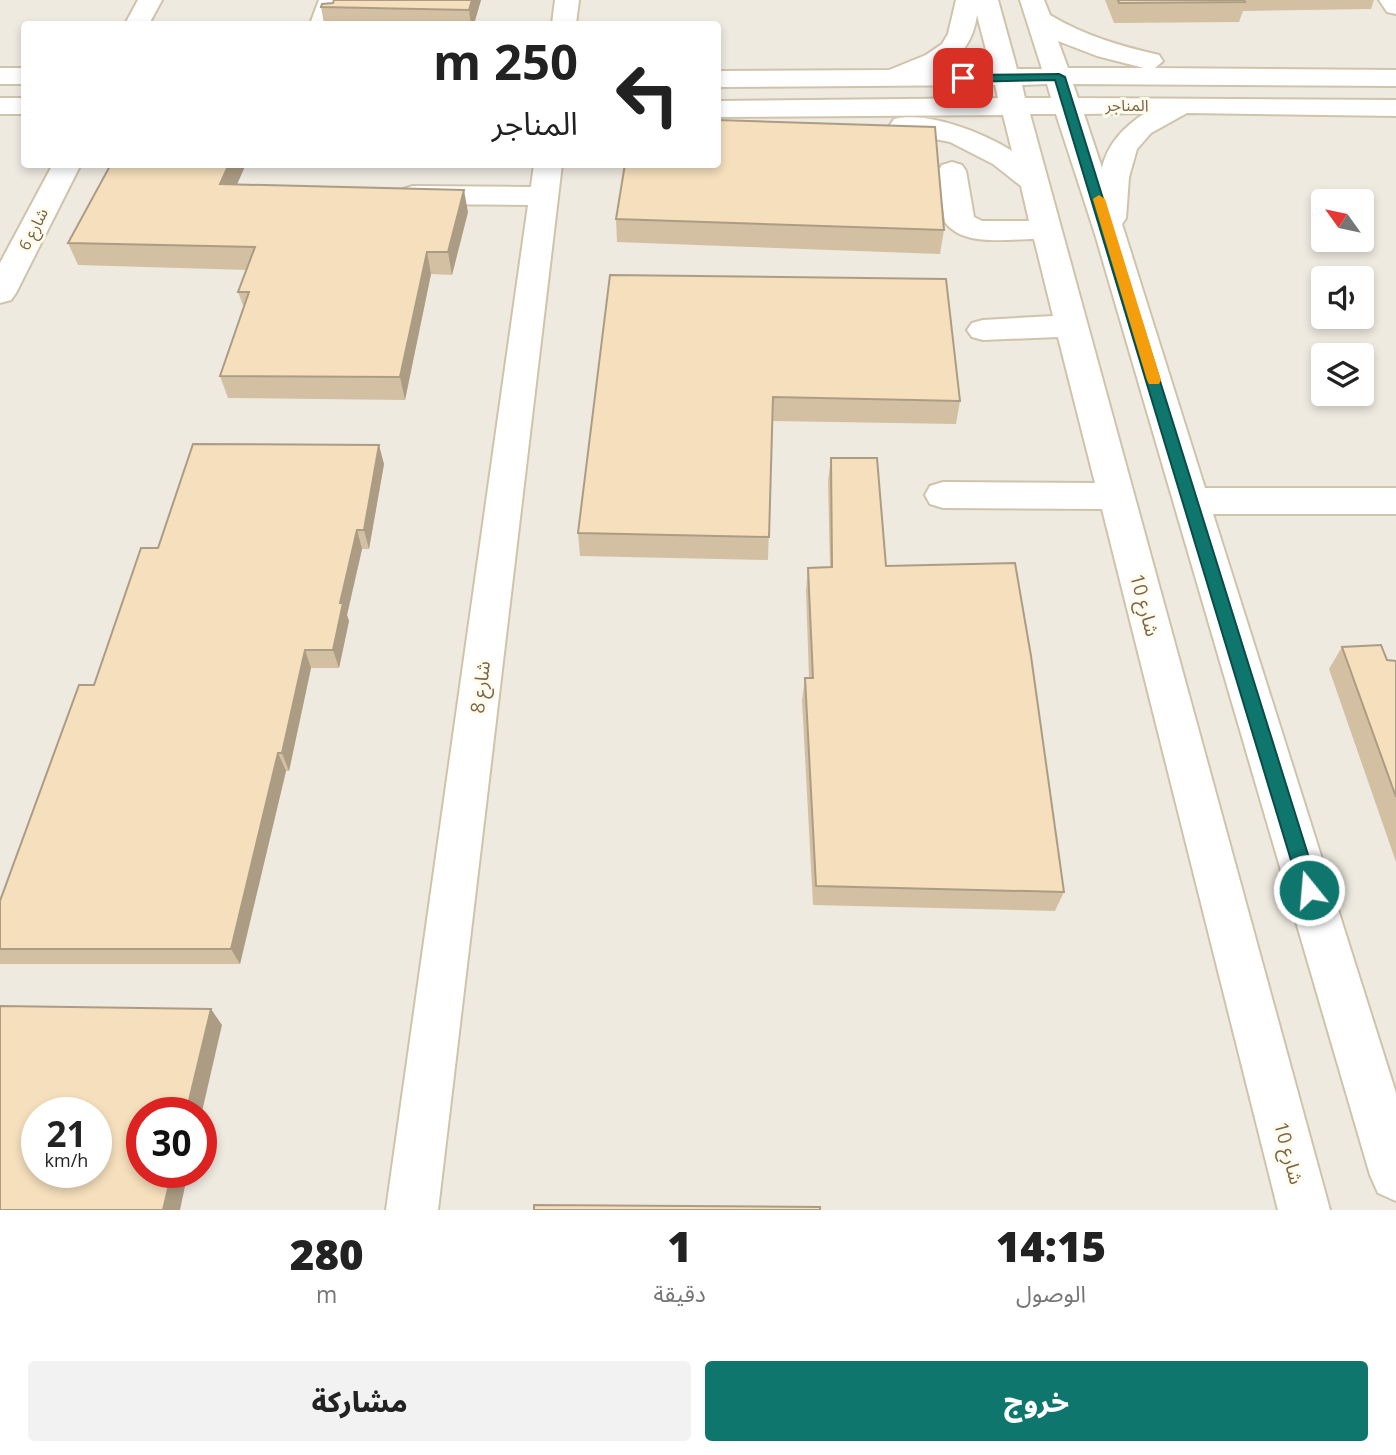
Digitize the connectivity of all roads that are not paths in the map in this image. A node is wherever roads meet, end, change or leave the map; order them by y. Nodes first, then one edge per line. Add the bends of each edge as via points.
1 (150, 0) edge
2 (331, 0) edge
3 (567, 0) edge
4 (968, 0) edge
5 (986, 0) edge
6 (1391, 0) edge
7 (1396, 7) edge
8 (1035, 10) edge
9 (140, 21) edge
10 (324, 21) edge
11 (564, 21) edge
12 (1302, 75) junction
13 (0, 76) edge
14 (21, 76) edge
15 (1059, 77) junction
16 (1396, 78) edge
17 (721, 79) edge
18 (882, 80) junction
19 (1009, 92) junction
20 (1182, 105) junction
21 (0, 106) edge
22 (21, 106) edge
23 (1069, 106) junction
24 (1396, 107) edge
25 (721, 109) edge
26 (774, 109) junction
27 (65, 168) edge
28 (952, 171) dead end
29 (546, 180) edge
30 (1034, 183) junction
31 (392, 195) edge
32 (1046, 230) junction
33 (1110, 234) junction
34 (0, 293) edge
35 (1072, 326) junction
36 (983, 330) dead end
37 (943, 495) dead end
38 (1116, 496) junction
39 (1191, 501) junction
40 (1396, 502) edge
41 (1396, 1175) edge
42 (412, 1210) edge
43 (1304, 1210) edge

1 - 9 street
2 - 10 street
3 - 11 street
4 - 18 street via 960,36 952,48 922,67
5 - 19 street, شارع 10
6 - 7 street
8 - 12 street, المناجر via 1078,42 1128,58
8 - 15 street
12 - 15 street, المناجر
12 - 16 street, المناجر
13 - 14 street
15 - 19 street, المناجر
15 - 23 street
17 - 18 street, المناجر
18 - 19 street, المناجر
19 - 23 street, المناجر
19 - 26 street, المناجر
19 - 30 street, شارع 10
20 - 23 street, المناجر
20 - 24 street, المناجر
20 - 33 street via 1129,136 1120,150
21 - 22 street
23 - 33 street
25 - 26 street, المناجر
26 - 30 street, المناجر via 958,134 1005,157
27 - 34 street, شارع 6
28 - 32 street via 960,222 977,230
29 - 31 street
29 - 42 street, شارع 8
30 - 32 street, شارع 10
32 - 35 street, شارع 10
33 - 39 street
35 - 36 street
35 - 38 street, شارع 10
37 - 38 street
38 - 43 street, شارع 10
39 - 40 street
39 - 41 street

